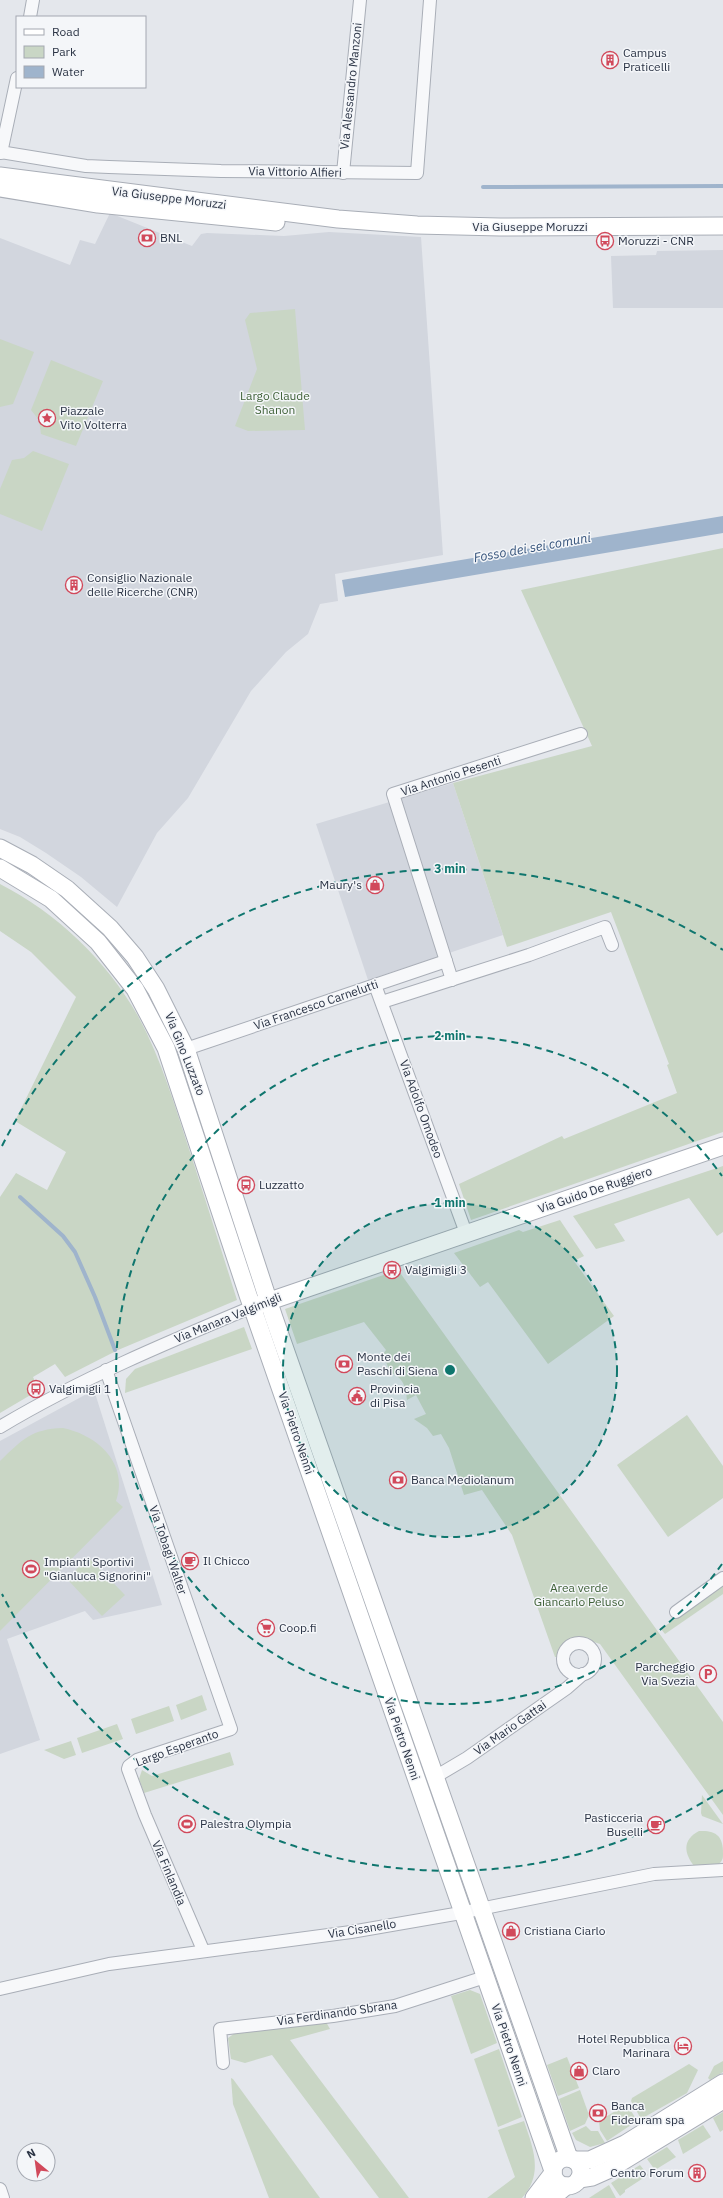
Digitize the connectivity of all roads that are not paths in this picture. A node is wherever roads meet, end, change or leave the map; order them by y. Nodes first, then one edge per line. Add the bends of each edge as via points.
1 (33, 0) edge
2 (360, 0) edge
3 (430, 0) edge
4 (30, 16) edge
5 (16, 83) edge
6 (1, 152) edge
7 (343, 173) junction
8 (0, 176) edge
9 (0, 188) edge
10 (338, 219) junction
11 (723, 226) edge
12 (580, 734) dead end
13 (0, 848) edge
14 (0, 868) edge
15 (612, 945) dead end
16 (446, 961) junction
17 (452, 980) junction
18 (375, 985) junction
19 (382, 1002) junction
20 (186, 1049) junction
21 (723, 1146) edge
22 (466, 1233) junction
23 (269, 1301) junction
24 (252, 1307) junction
25 (106, 1370) junction
26 (0, 1427) edge
27 (723, 1578) edge
28 (676, 1612) dead end
29 (583, 1674) dead end
30 (231, 1729) joint
31 (434, 1777) junction
32 (138, 1795) joint
33 (723, 1870) edge
34 (481, 1909) junction
35 (463, 1912) junction
36 (203, 1950) junction
37 (485, 1977) junction
38 (0, 1988) edge
39 (223, 2063) dead end
40 (723, 2084) edge
41 (723, 2100) edge
42 (571, 2159) junction
43 (553, 2172) junction
44 (572, 2182) junction
45 (0, 2189) edge
46 (3, 2198) edge
47 (534, 2198) edge
48 (552, 2198) edge

1 - 4 street
2 - 7 street, Via Alessandro Manzoni
3 - 7 street, Via Vittorio Alfieri via 417,172
5 - 6 street
6 - 7 street, Via Vittorio Alfieri via 109,167
8 - 10 main road, Via Giuseppe Moruzzi
9 - 10 main road, Via Giuseppe Moruzzi via 85,202 251,221
10 - 11 main road, Via Giuseppe Moruzzi via 417,225 500,227
12 - 16 street, Via Antonio Pesenti via 392,794
13 - 20 main road, Via Gino Luzzato via 32,865 67,889 110,928 156,989
14 - 24 main road, Via Gino Luzzato via 41,892 72,916 109,954 146,1006 164,1041 175,1071
15 - 17 street, Via Francesco Carnelutti via 605,927
16 - 17 street, Via Antonio Pesenti
16 - 18 street, Via Francesco Carnelutti
17 - 19 street, Via Francesco Carnelutti
18 - 19 street, Via Adolfo Omodeo
18 - 20 street, Via Francesco Carnelutti
19 - 22 street, Via Adolfo Omodeo
20 - 23 main road, Via Gino Luzzato
21 - 22 main road, Via Guido De Ruggiero
22 - 23 main road, Via Manara Valgimigli
23 - 24 main road, Via Manara Valgimigli
23 - 31 main road, Via Pietro Nenni
24 - 25 street, Via Manara Valgimigli
24 - 35 main road, Via Pietro Nenni
25 - 26 street, Via Manara Valgimigli
25 - 30 street, Via Tobagi Walter
27 - 28 street
29 - 31 street, Via Mario Gattai via 473,1754
30 - 32 street, Largo Esperanto via 133,1762 129,1766 129,1774
31 - 34 main road, Via Pietro Nenni
32 - 36 street, Via Finlandia
33 - 34 street, Via Cisanello via 654,1874
34 - 35 street, Via Cisanello
34 - 42 main road, Via Pietro Nenni
35 - 36 street, Via Cisanello via 305,1939
35 - 37 main road, Via Pietro Nenni
36 - 38 street, Via Cisanello via 109,1964
37 - 39 street, Via Ferdinando Sbrana via 395,2006 220,2029
37 - 43 main road, Via Pietro Nenni
40 - 42 main road via 625,2144 590,2160
41 - 44 main road via 610,2169
42 - 43 main road via 558,2161
42 - 44 main road via 580,2167
43 - 44 main road via 556,2181
43 - 47 main road
44 - 48 main road
45 - 46 street

